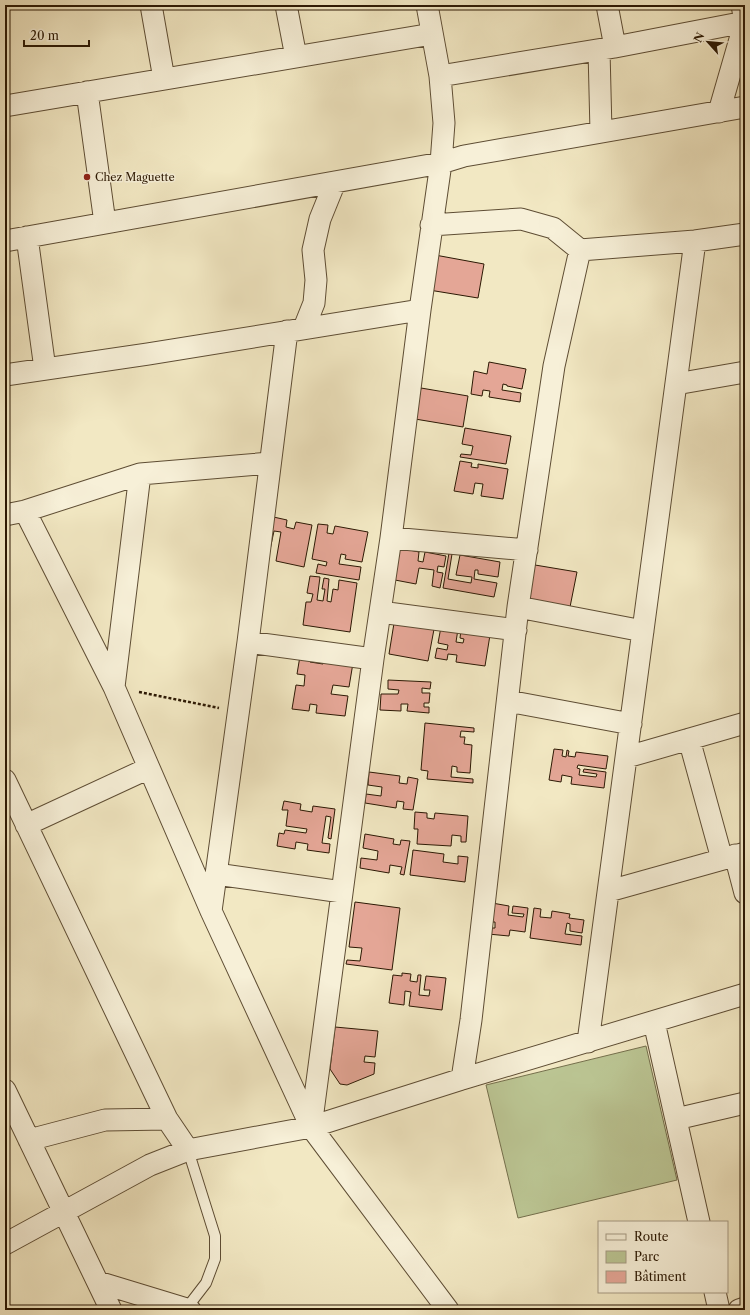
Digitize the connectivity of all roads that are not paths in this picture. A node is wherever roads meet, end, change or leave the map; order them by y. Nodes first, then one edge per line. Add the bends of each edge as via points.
1 (151, 5) edge
2 (286, 5) edge
3 (427, 5) edge
4 (607, 5) edge
5 (742, 5) edge
6 (745, 22) edge
7 (432, 34) junction
8 (607, 48) junction
9 (296, 57) junction
10 (440, 76) junction
11 (164, 79) junction
12 (87, 92) junction
13 (5, 106) edge
14 (745, 107) edge
15 (719, 112) junction
16 (601, 132) junction
17 (441, 164) junction
18 (335, 182) junction
19 (105, 223) junction
20 (431, 225) junction
21 (745, 234) edge
22 (27, 237) junction
23 (695, 240) junction
24 (5, 241) edge
25 (580, 250) junction
26 (420, 310) junction
27 (296, 329) junction
28 (45, 369) junction
29 (745, 372) edge
30 (5, 375) edge
31 (676, 384) junction
32 (270, 463) junction
33 (140, 474) junction
34 (15, 513) edge
35 (391, 538) junction
36 (527, 550) junction
37 (518, 607) junction
38 (380, 612) junction
39 (516, 630) junction
40 (644, 631) junction
41 (248, 642) junction
42 (373, 659) junction
43 (114, 688) junction
44 (508, 701) junction
45 (745, 722) edge
46 (631, 724) junction
47 (690, 739) junction
48 (627, 757) junction
49 (149, 768) junction
50 (5, 780) edge
51 (26, 825) junction
52 (734, 856) edge
53 (216, 874) junction
54 (609, 891) junction
55 (342, 892) junction
56 (745, 893) edge
57 (211, 911) junction
58 (745, 994) edge
59 (654, 1022) junction
60 (588, 1042) junction
61 (462, 1079) junction
62 (6, 1096) edge
63 (745, 1103) edge
64 (167, 1119) junction
65 (676, 1119) junction
66 (311, 1127) junction
67 (29, 1140) junction
68 (188, 1150) junction
69 (64, 1212) junction
70 (699, 1221) edge
71 (5, 1244) edge
72 (98, 1282) junction
73 (715, 1293) edge
74 (745, 1308) edge
75 (111, 1310) edge
76 (188, 1310) edge
77 (448, 1310) edge
78 (719, 1310) edge
79 (739, 1310) edge

1 - 11 street
2 - 9 street
3 - 7 street
4 - 8 street
5 - 6 street
6 - 8 street
6 - 15 street
7 - 9 street
7 - 10 street
8 - 10 street
8 - 16 street
9 - 11 street
10 - 17 street via 444,123
11 - 12 street
12 - 13 street
12 - 19 street
14 - 15 street
15 - 16 street
16 - 17 street via 464,156
17 - 18 street
17 - 20 street
18 - 19 street
18 - 27 street via 320,219 313,250 316,280 314,303
19 - 22 street
20 - 25 street via 520,219 552,228
20 - 26 street
21 - 23 street
22 - 24 street
22 - 28 street
23 - 25 street
23 - 31 street
25 - 36 street via 554,366
26 - 27 street
26 - 35 street
27 - 28 street
27 - 32 street
28 - 30 street
29 - 31 street
31 - 40 street
32 - 33 street
32 - 41 street
33 - 34 street
33 - 43 street
34 - 43 street
35 - 36 street
35 - 38 street
36 - 37 street
37 - 39 street
37 - 40 street
38 - 39 street
38 - 42 street
39 - 44 street
40 - 46 street
41 - 42 street
41 - 53 street
42 - 55 street
43 - 49 street
44 - 46 street
44 - 61 street
45 - 47 street
46 - 48 street
47 - 48 street
47 - 52 street
48 - 54 street
49 - 51 street
49 - 57 street
50 - 51 street
51 - 64 street
52 - 54 street
52 - 56 street
53 - 55 street
53 - 57 street
54 - 60 street
55 - 66 street
57 - 66 street
58 - 59 street
59 - 60 street
59 - 65 street
60 - 61 street
61 - 66 street
62 - 67 street
63 - 65 street
64 - 67 street via 105,1120
64 - 68 street
65 - 70 street
66 - 68 street
66 - 77 street
67 - 69 street
68 - 69 street via 150,1165
68 - 76 lane via 215,1236 215,1259 206,1282
69 - 71 street
69 - 72 street
72 - 75 street
72 - 76 street
73 - 78 street
74 - 79 street

